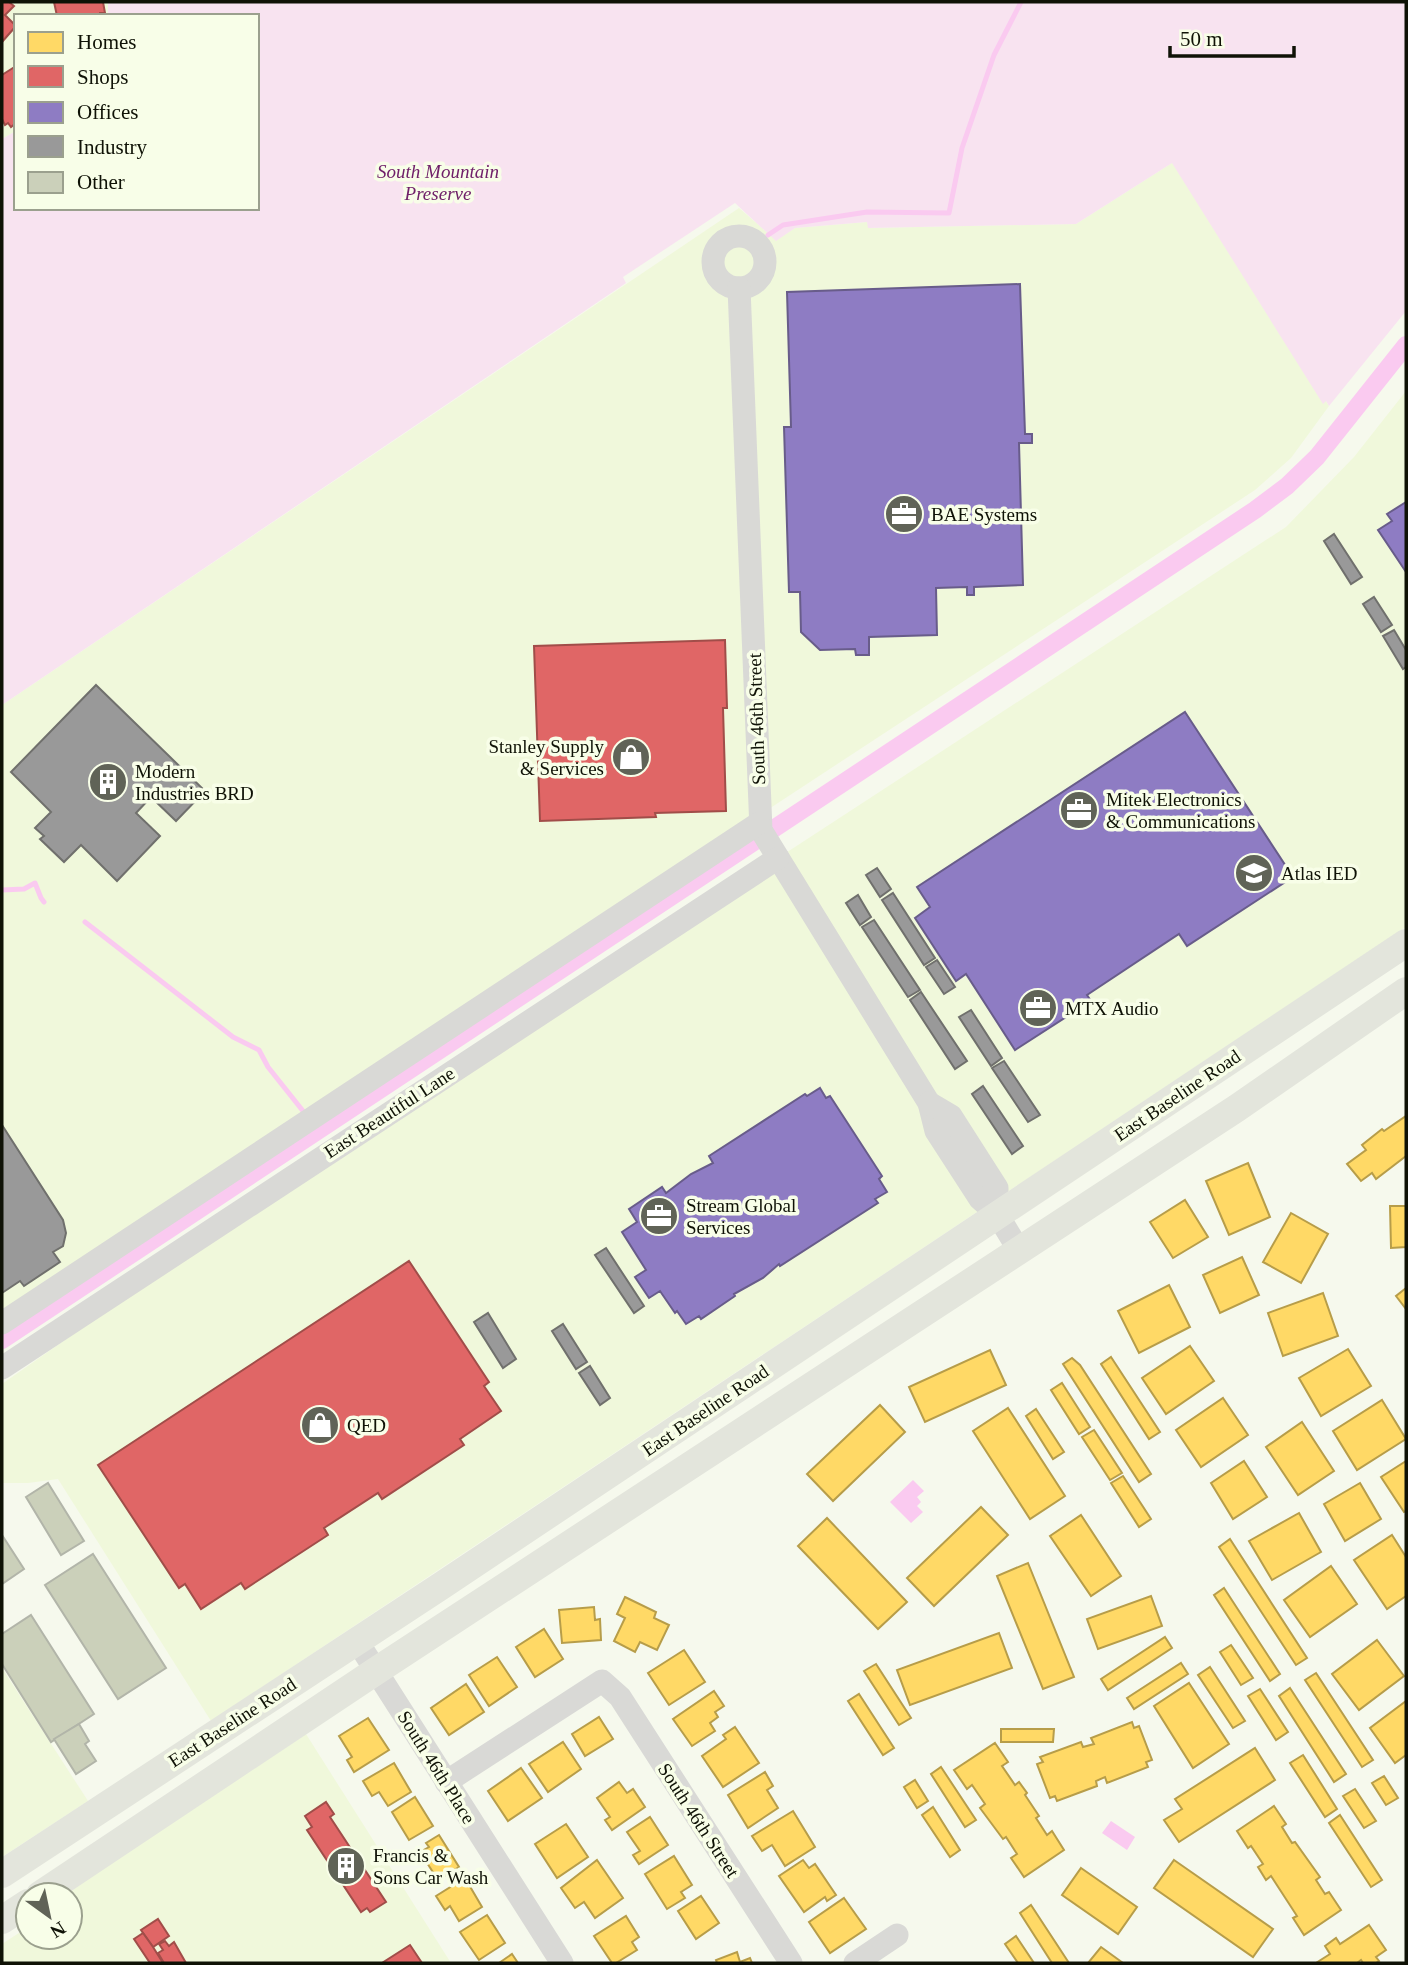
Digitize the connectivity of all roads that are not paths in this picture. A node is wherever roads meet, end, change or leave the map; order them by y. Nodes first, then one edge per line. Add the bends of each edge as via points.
1 (739, 288) dead end
2 (767, 839) junction
3 (1406, 943) edge
4 (1406, 990) edge
5 (1220, 1067) junction
6 (1237, 1108) junction
7 (997, 1214) junction
8 (1020, 1252) junction
9 (2, 1324) edge
10 (2, 1368) edge
11 (697, 1416) junction
12 (718, 1450) junction
13 (358, 1641) junction
14 (376, 1671) junction
15 (446, 1782) junction
16 (2, 1874) edge
17 (61, 1881) edge
18 (897, 1935) dead end
19 (562, 1963) edge
20 (791, 1963) edge
21 (855, 1963) edge

1 - 2 street, South 46th Street
2 - 7 street, South 46th Street via 929,1103 936,1131 980,1199
2 - 9 street, East Beautiful Lane
2 - 10 street, East Beautiful Lane
3 - 5 main road, East Baseline Road
4 - 6 main road, East Baseline Road
5 - 6 main road
5 - 7 main road, East Baseline Road
6 - 8 main road, East Baseline Road
7 - 8 street, South 46th Street
7 - 11 main road, East Baseline Road
8 - 12 main road, East Baseline Road
11 - 12 main road
11 - 13 main road, East Baseline Road
12 - 14 main road, East Baseline Road
13 - 14 street, South 46th Place
13 - 16 main road, East Baseline Road
14 - 15 street, South 46th Place
14 - 17 main road, East Baseline Road
15 - 19 street, South 46th Place
15 - 20 street, South 46th Street via 602,1681 620,1697
18 - 21 street

